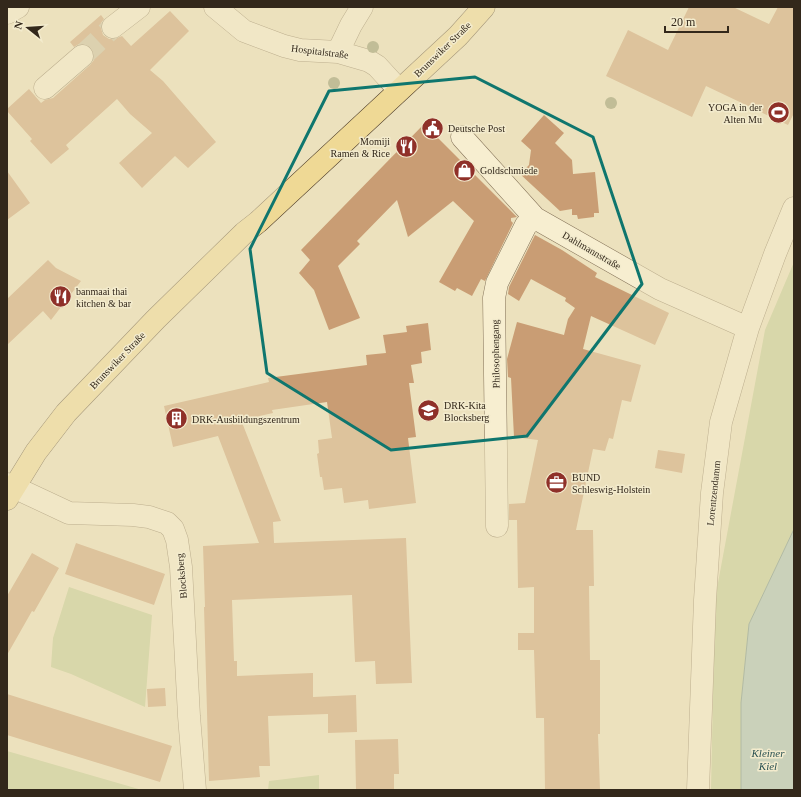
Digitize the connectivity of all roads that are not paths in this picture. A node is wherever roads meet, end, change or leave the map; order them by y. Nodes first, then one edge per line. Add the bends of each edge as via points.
1 (18, 7) edge
2 (139, 7) edge
3 (215, 7) edge
4 (362, 7) edge
5 (484, 7) edge
6 (7, 13) edge
7 (113, 27) tunnel mouth
8 (338, 52) junction
9 (82, 56) tunnel mouth
10 (45, 88) dead end
11 (399, 90) junction
12 (462, 137) dead end
13 (794, 208) edge
14 (535, 218) junction
15 (748, 328) junction
16 (10, 491) edge
17 (497, 526) dead end
18 (195, 790) edge
19 (698, 790) edge

1 - 6 street
2 - 7 street
3 - 8 street, Hospitalstraße via 244,31 277,44 300,50
4 - 8 street
5 - 11 main road, Brunswiker Straße via 458,36
8 - 11 street, Hospitalstraße via 369,61
9 - 10 street
11 - 16 main road, Brunswiker Straße via 328,146 156,319 66,413
12 - 14 street, Dahlmannstraße
13 - 15 street, Lorentzendamm via 774,254
14 - 15 street, Dahlmannstraße via 660,289
14 - 17 street, Philosophengang via 526,225 497,283 494,298
15 - 19 street, Lorentzendamm via 721,422 712,493
16 - 18 street, Blocksberg via 69,513 149,517 167,523 173,529 181,567

